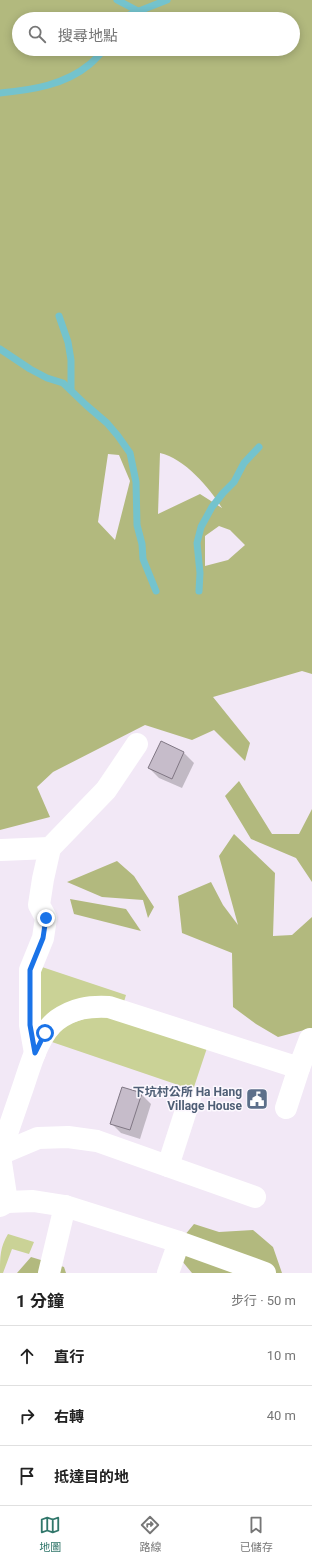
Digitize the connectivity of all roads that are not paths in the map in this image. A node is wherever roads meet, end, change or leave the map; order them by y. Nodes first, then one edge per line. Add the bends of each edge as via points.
1 (137, 744) dead end
2 (50, 848) junction
3 (1, 850) edge
4 (310, 1039) dead end
5 (35, 1053) junction
6 (299, 1068) junction
7 (190, 1098) dead end
8 (286, 1108) dead end
9 (0, 1155) edge
10 (168, 1166) junction
11 (255, 1197) dead end
12 (4, 1204) edge
13 (65, 1206) junction
14 (179, 1242) junction
15 (49, 1273) edge
16 (168, 1273) edge
17 (265, 1273) edge

1 - 2 lane via 106,790
2 - 3 lane
2 - 5 lane via 39,905 46,918 43,938 30,970 30,1025
4 - 6 lane
5 - 6 lane via 45,1033 56,1021 89,1006 109,1007
5 - 9 lane
6 - 8 lane
7 - 10 lane
9 - 10 lane via 38,1138 68,1137 97,1141
9 - 12 lane
10 - 11 lane
12 - 13 lane via 33,1201
13 - 14 lane
13 - 15 lane
14 - 16 lane
14 - 17 lane

